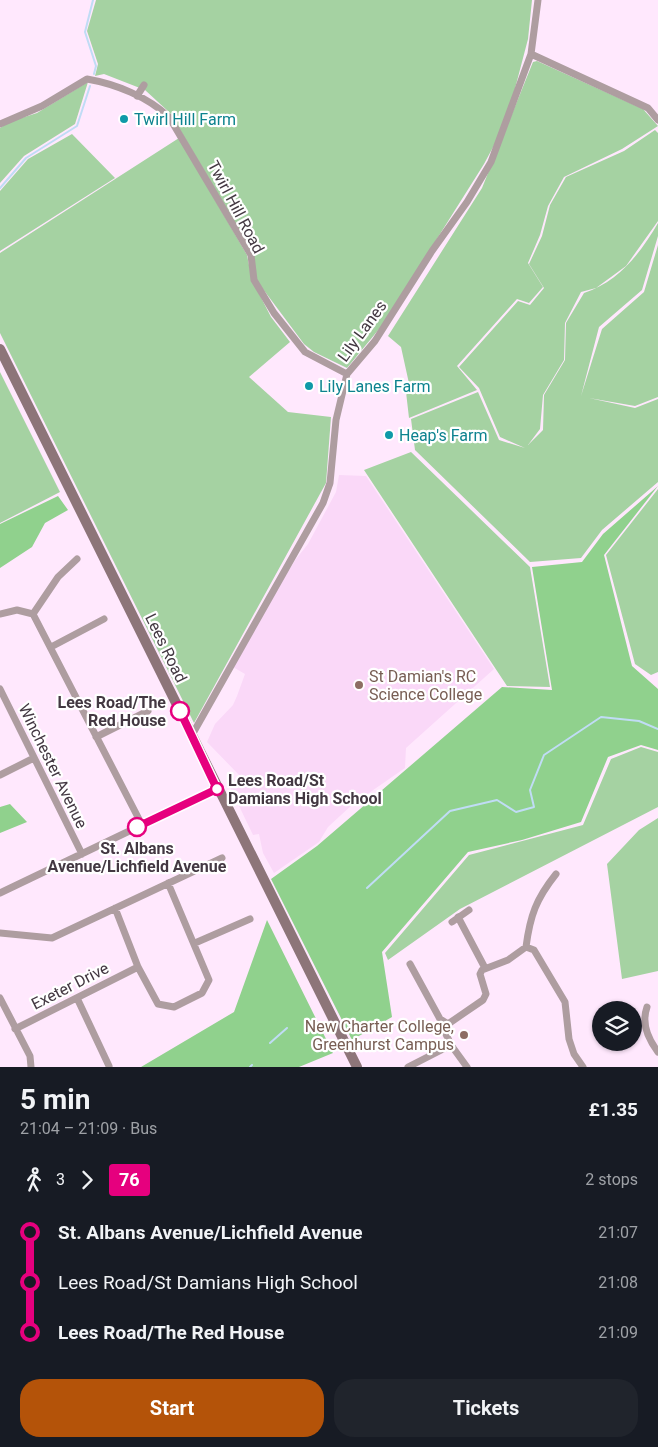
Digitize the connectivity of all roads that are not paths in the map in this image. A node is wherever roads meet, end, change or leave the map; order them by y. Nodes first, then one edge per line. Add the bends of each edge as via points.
1 (538, 0) edge
2 (531, 54) junction
3 (144, 85) dead end
4 (137, 96) junction
5 (658, 120) edge
6 (0, 124) edge
7 (0, 349) edge
8 (347, 374) junction
9 (78, 559) dead end
10 (0, 614) edge
11 (33, 614) junction
12 (104, 619) dead end
13 (51, 647) junction
14 (0, 689) edge
15 (4, 706) edge
16 (148, 711) dead end
17 (192, 736) junction
18 (96, 737) junction
19 (34, 758) junction
20 (0, 775) edge
21 (217, 789) junction
22 (142, 825) junction
23 (82, 854) junction
24 (222, 858) dead end
25 (556, 874) dead end
26 (168, 883) junction
27 (0, 893) edge
28 (114, 908) junction
29 (469, 910) dead end
30 (250, 919) dead end
31 (0, 933) edge
32 (195, 943) junction
33 (526, 947) junction
34 (410, 964) dead end
35 (138, 967) junction
36 (485, 968) junction
37 (0, 998) edge
38 (77, 998) junction
39 (647, 1007) dead end
40 (448, 1024) junction
41 (15, 1030) junction
42 (451, 1045) junction
43 (658, 1052) edge
44 (109, 1066) edge
45 (31, 1067) edge
46 (357, 1067) edge
47 (408, 1067) edge
48 (467, 1067) edge
49 (583, 1067) edge

1 - 2 street, Lily Lanes
2 - 5 street via 648,108
2 - 8 street, Lily Lanes via 487,169 375,341
3 - 4 street
4 - 6 street, Twirl Hill Road via 87,79 42,106
4 - 8 street, Twirl Hill Road via 152,102 169,117 251,255 254,280 274,313 304,352
7 - 17 main road, Lees Road
8 - 17 street, Lily Lanes via 336,420 330,483 323,503
9 - 11 street via 58,577
10 - 11 street via 17,610
11 - 13 street
12 - 13 street
13 - 18 street
14 - 15 street, Winchester Avenue
15 - 19 street, Winchester Avenue
16 - 18 street
17 - 21 main road, Lees Road
18 - 22 street
19 - 20 street
19 - 23 street, Winchester Avenue
21 - 22 street
21 - 46 main road, Lees Road
22 - 23 street
23 - 27 street
24 - 26 street
25 - 33 street via 540,894
26 - 28 street
26 - 32 street
28 - 31 street via 52,938
28 - 35 street
29 - 36 street via 455,919
30 - 32 street
32 - 35 street via 209,980 208,986 202,993 174,1008 158,1004
33 - 36 street via 508,960
33 - 49 street via 534,950 565,1002 569,1039
34 - 40 street via 440,1019
35 - 38 street, Exeter Drive
36 - 40 street via 480,974 486,994 483,1000
37 - 41 street
38 - 41 street, Exeter Drive
38 - 44 street
39 - 43 street via 644,1022
40 - 42 street via 445,1032
41 - 45 street via 30,1056
42 - 47 street
42 - 48 street

